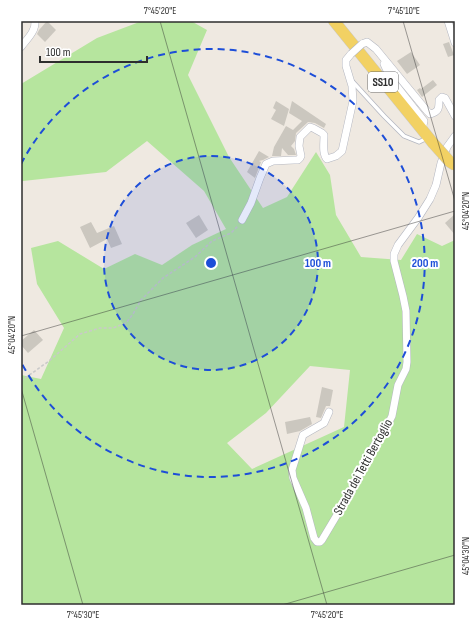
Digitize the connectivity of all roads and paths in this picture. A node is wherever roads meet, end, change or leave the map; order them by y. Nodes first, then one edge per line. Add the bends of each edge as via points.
1 (35, 21) edge
2 (334, 21) edge
3 (448, 21) edge
4 (455, 43) edge
5 (21, 47) edge
6 (376, 49) junction
7 (350, 79) junction
8 (455, 116) edge
9 (455, 136) edge
10 (427, 137) junction
11 (455, 165) edge
12 (242, 220) joint
13 (21, 381) edge
14 (329, 412) dead end

1 - 5 street via 33,32
2 - 10 main road, SS10
3 - 4 street
6 - 7 street, bridge via 367,42 351,54 346,60
6 - 8 street via 430,114 437,112 442,97
6 - 10 street via 391,79 424,121
7 - 10 lane via 404,136 419,142
7 - 12 street via 353,101 342,151 327,159 324,153 324,135 310,127 300,137 300,158 266,164 252,203
9 - 14 street, Strada dei Tetti Bertoglio via 441,163 430,199 394,254 406,311 407,362 398,385 392,416 354,488 322,540 317,542 292,470 302,435 324,423
10 - 11 main road, SS10, bridge
12 - 13 path via 231,234 212,240 195,257 163,278 141,300 126,323 80,334

